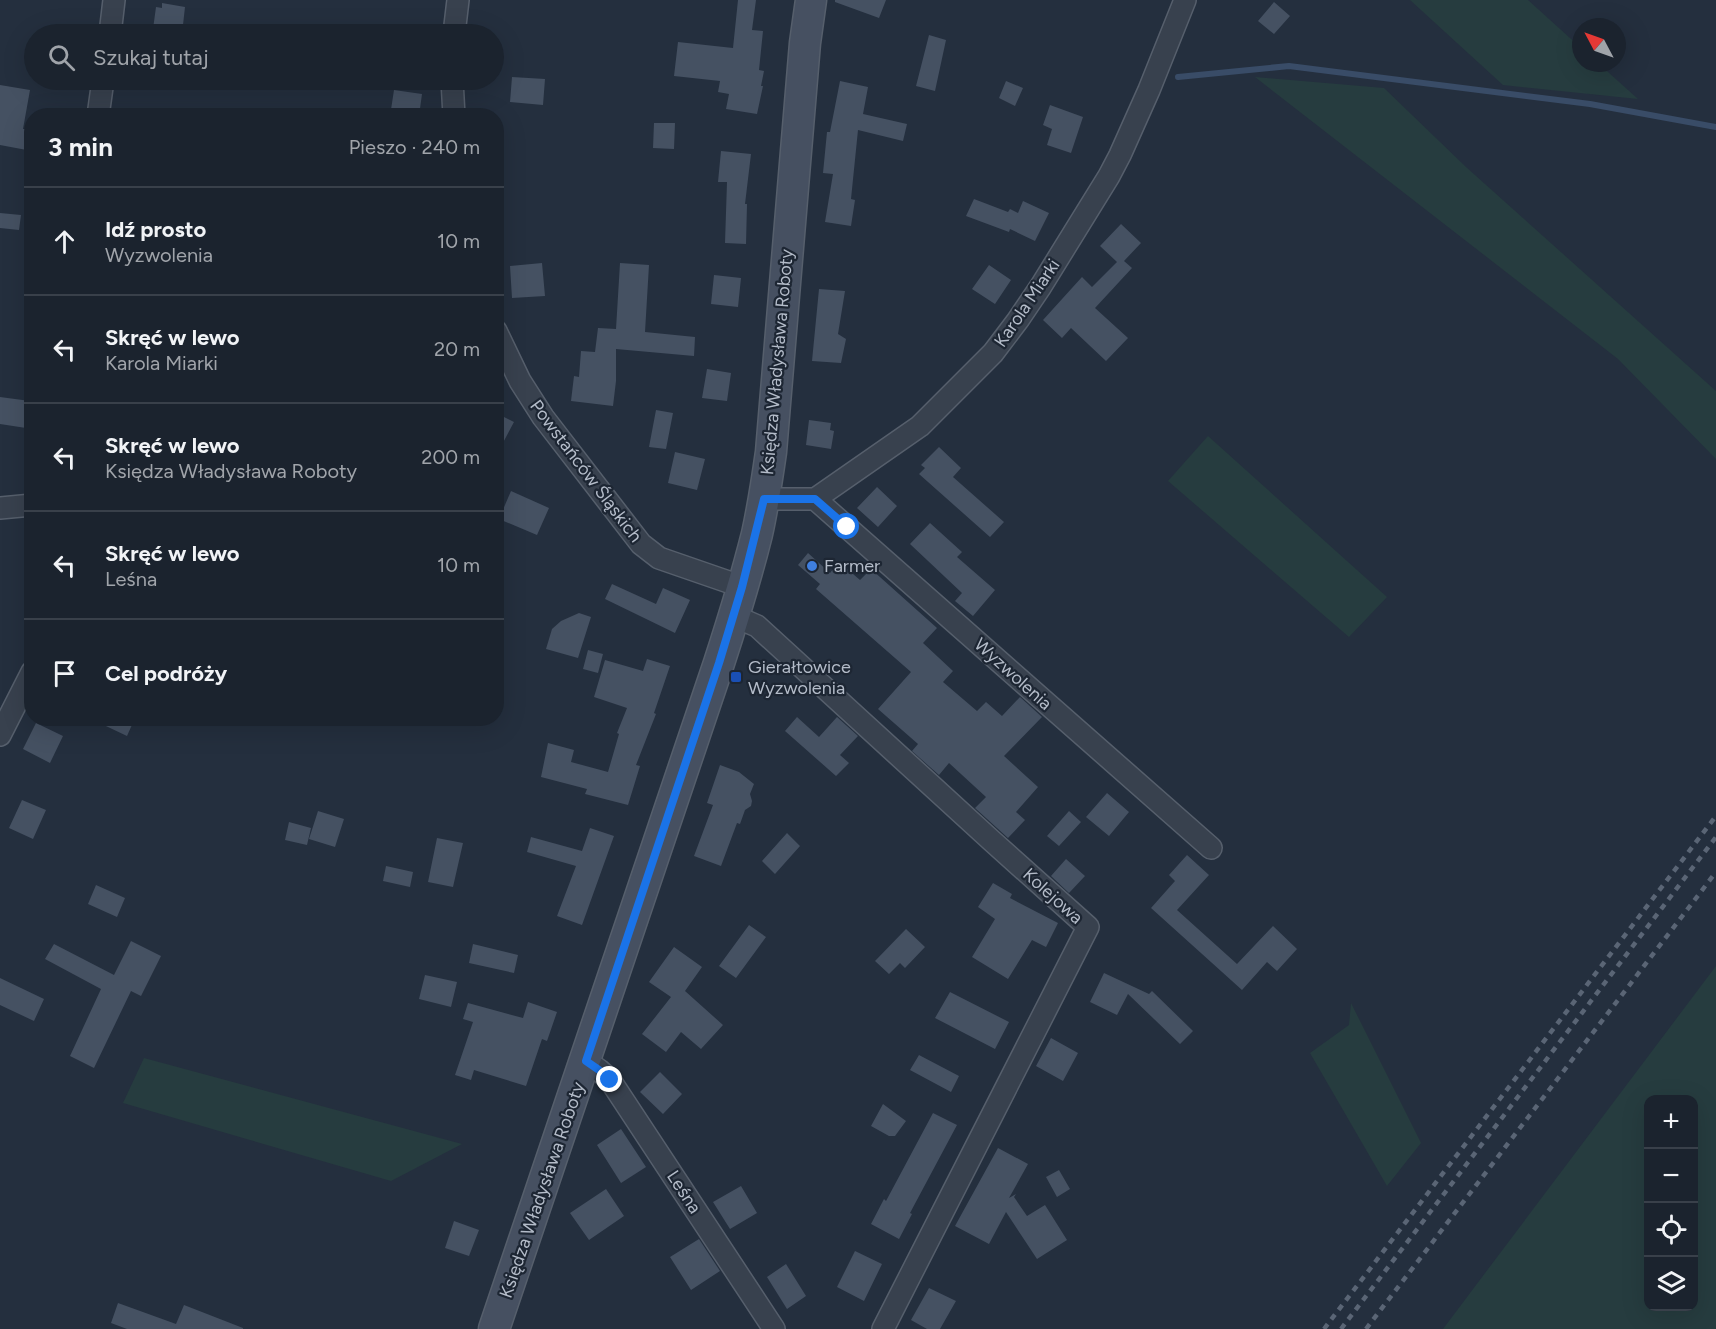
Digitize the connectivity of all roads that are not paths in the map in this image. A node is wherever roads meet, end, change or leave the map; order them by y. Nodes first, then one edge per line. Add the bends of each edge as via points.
1 (114, 0) edge
2 (458, 0) edge
3 (812, 0) edge
4 (1185, 0) edge
5 (111, 24) edge
6 (455, 24) edge
7 (102, 90) edge
8 (453, 90) edge
9 (99, 108) edge
10 (454, 108) edge
11 (504, 348) edge
12 (764, 499) junction
13 (815, 499) junction
14 (24, 506) edge
15 (0, 508) edge
16 (742, 587) junction
17 (734, 616) junction
18 (24, 688) edge
19 (0, 735) edge
20 (1211, 848) dead end
21 (586, 1061) junction
22 (494, 1329) edge
23 (774, 1329) edge
24 (883, 1329) edge

1 - 5 street
2 - 6 street
3 - 12 main road, Księdza Władysława Roboty
4 - 13 street, Karola Miarki via 1120,155 1018,320 993,353 920,426
7 - 9 street
8 - 10 street
11 - 16 street, Powstańców Śląskich via 543,417 641,544 659,558
12 - 13 street
12 - 16 main road, Księdza Władysława Roboty
13 - 20 street, Wyzwolenia
14 - 15 street
16 - 17 main road, Księdza Władysława Roboty
17 - 21 main road, Księdza Władysława Roboty
17 - 24 street, Kolejowa via 757,626 1088,927
18 - 19 street
21 - 22 main road, Księdza Władysława Roboty
21 - 23 street, Leśna via 610,1080

